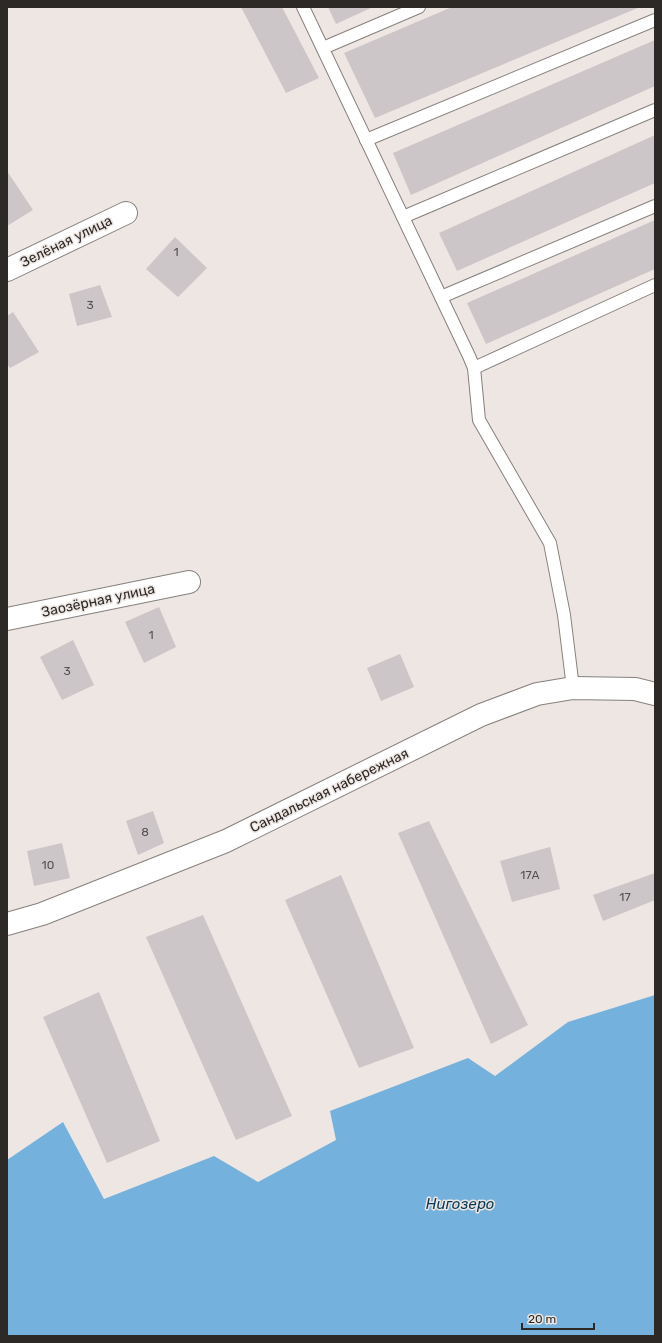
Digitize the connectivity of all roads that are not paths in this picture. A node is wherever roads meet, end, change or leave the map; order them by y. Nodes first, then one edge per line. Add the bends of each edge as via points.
1 (303, 7) edge
2 (419, 7) edge
3 (655, 20) edge
4 (323, 48) junction
5 (655, 110) edge
6 (366, 140) junction
7 (655, 206) edge
8 (126, 213) dead end
9 (403, 217) junction
10 (7, 270) edge
11 (655, 285) edge
12 (441, 297) junction
13 (474, 368) junction
14 (189, 582) dead end
15 (7, 619) edge
16 (573, 688) junction
17 (655, 694) edge
18 (7, 924) edge

1 - 4 lane
2 - 4 lane
3 - 6 lane
4 - 6 lane
5 - 9 lane
6 - 9 lane
7 - 12 lane
8 - 10 street, Зелёная улица
9 - 12 lane
11 - 13 lane
12 - 13 lane
13 - 16 lane via 479,420 550,543 564,615
14 - 15 street, Заозёрная улица
16 - 17 street, Сандальская набережная via 635,689
16 - 18 street, Сандальская набережная via 537,694 481,715 226,841 42,914

